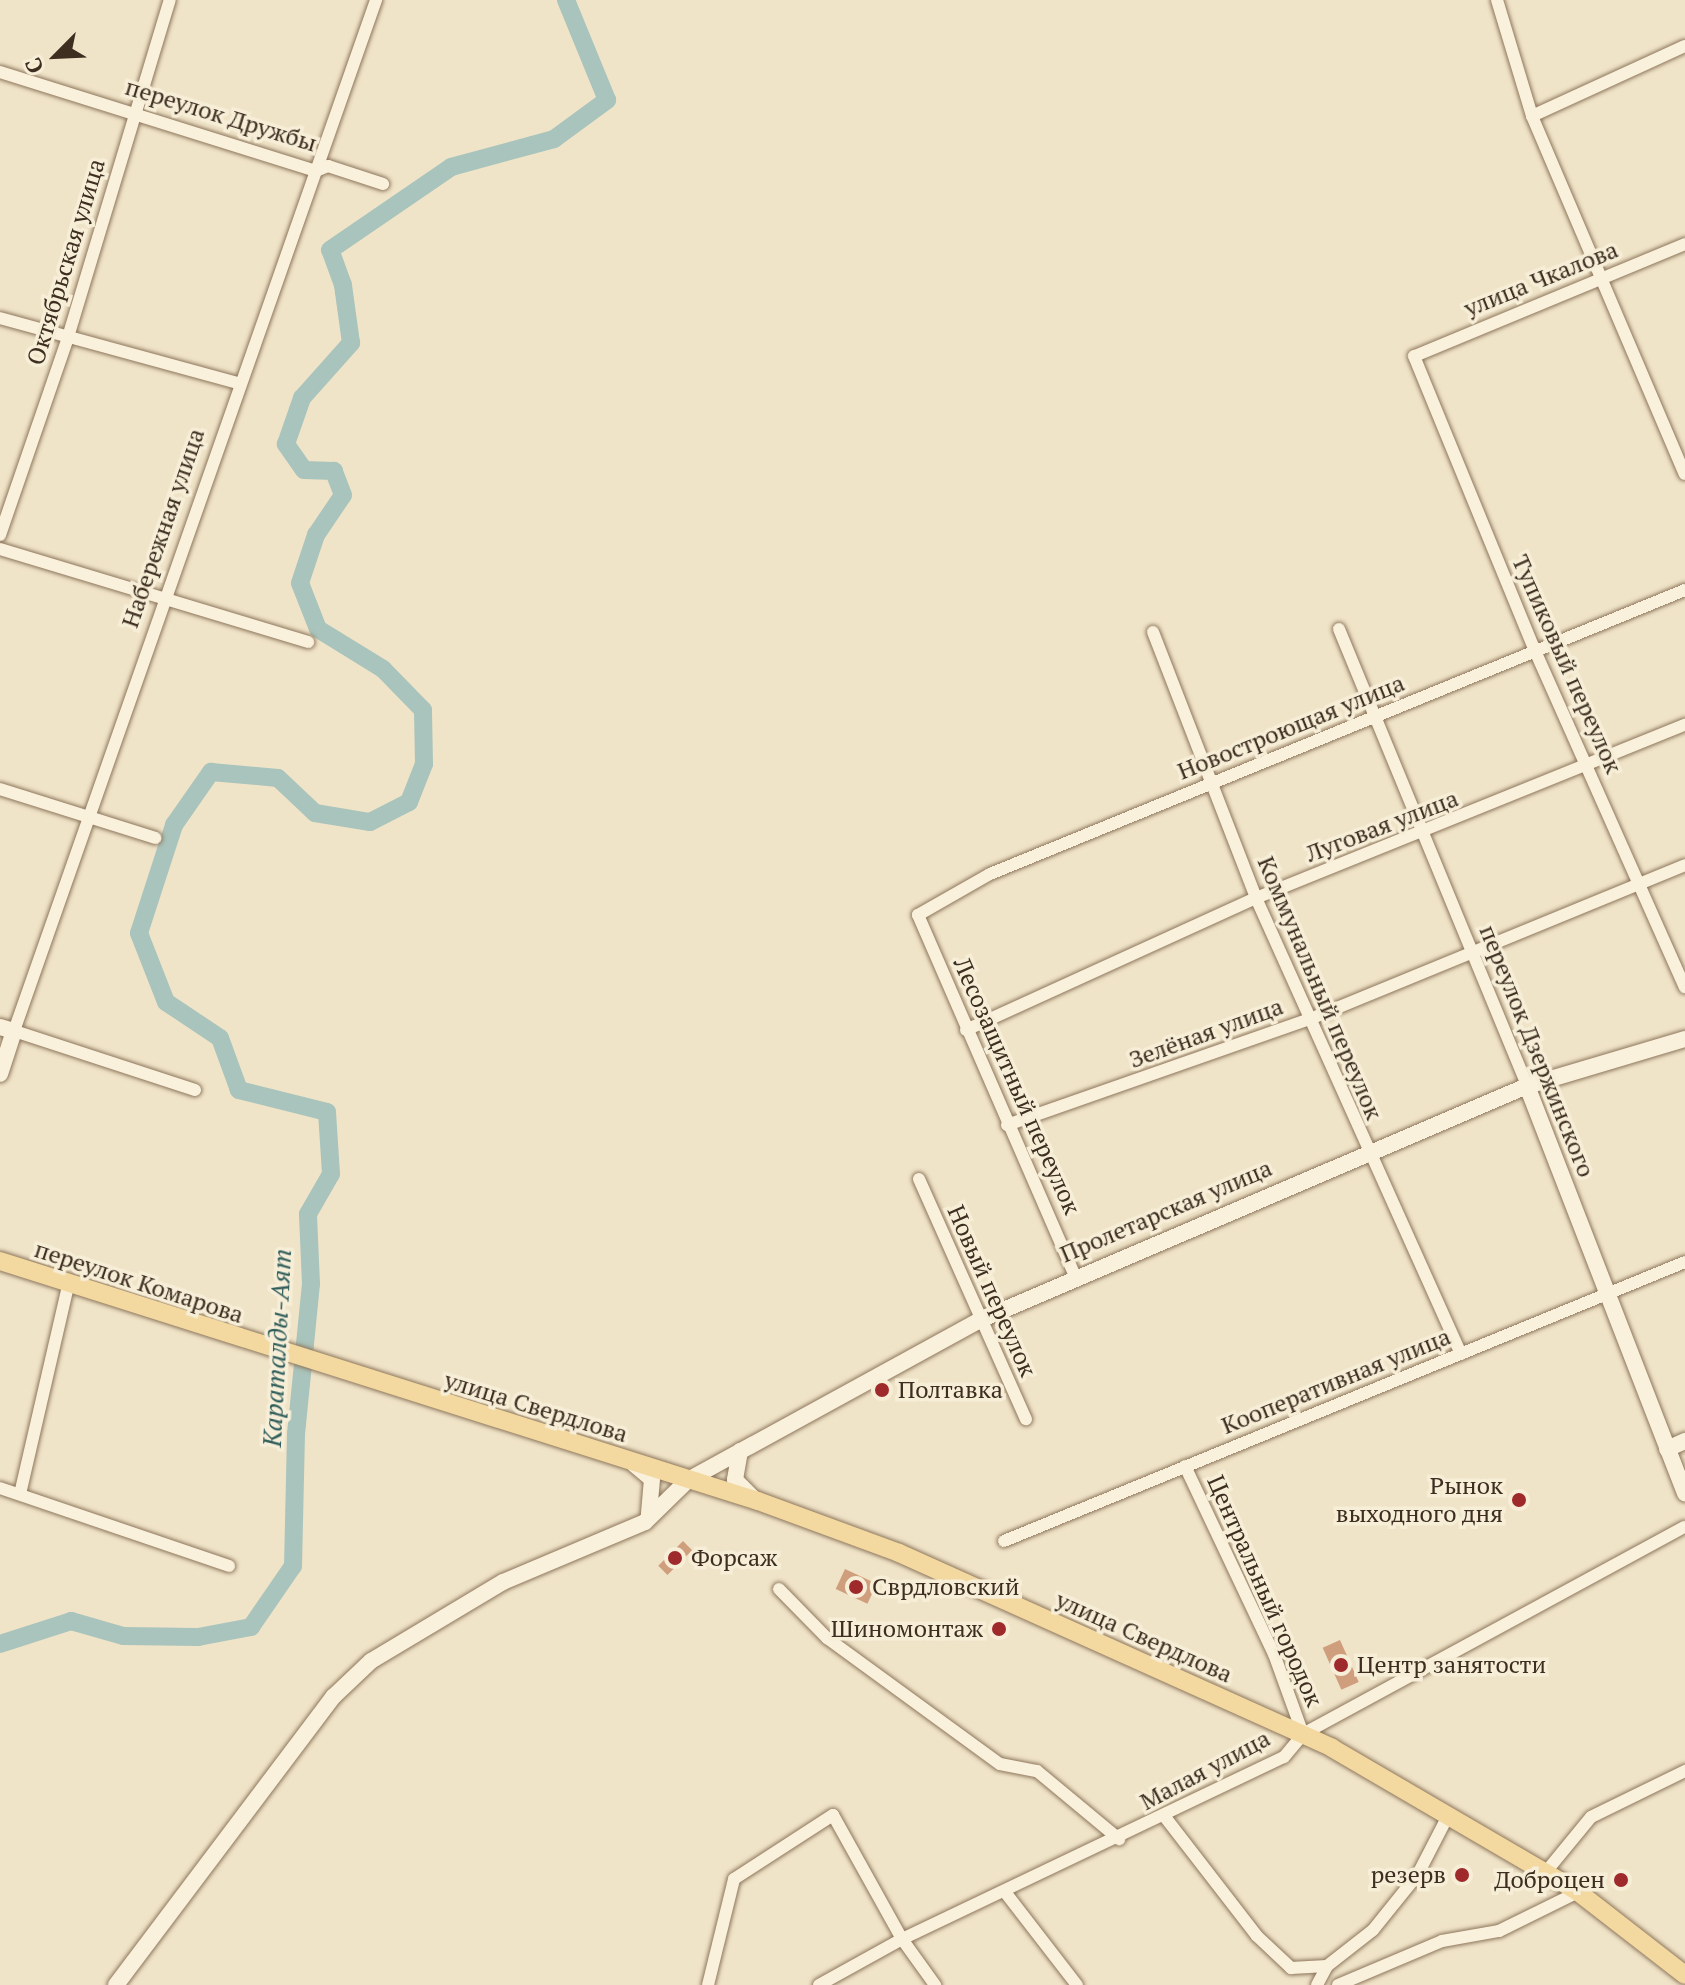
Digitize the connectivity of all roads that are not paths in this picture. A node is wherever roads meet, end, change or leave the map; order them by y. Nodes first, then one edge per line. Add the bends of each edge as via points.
1 (170, 0) edge
2 (376, 0) edge
3 (1497, 0) edge
4 (1685, 46) edge
5 (0, 72) edge
6 (134, 110) junction
7 (1532, 116) junction
8 (316, 171) junction
9 (383, 184) dead end
10 (1685, 244) edge
11 (1602, 279) junction
12 (0, 318) edge
13 (68, 337) junction
14 (1414, 356) joint
15 (237, 383) junction
16 (1685, 474) edge
17 (0, 535) edge
18 (0, 549) edge
19 (1685, 590) edge
20 (166, 597) junction
21 (1339, 629) dead end
22 (1153, 632) dead end
23 (308, 642) dead end
24 (1536, 653) junction
25 (1374, 716) junction
26 (1685, 725) edge
27 (1589, 766) junction
28 (1211, 783) junction
29 (0, 789) edge
30 (88, 814) junction
31 (1425, 834) junction
32 (155, 838) dead end
33 (1685, 865) edge
34 (1637, 886) junction
35 (1256, 898) junction
36 (918, 915) joint
37 (1473, 953) junction
38 (1685, 987) edge
39 (1310, 1019) junction
40 (7, 1029) edge
41 (966, 1030) junction
42 (1685, 1039) edge
43 (0, 1074) edge
44 (1527, 1086) junction
45 (195, 1090) dead end
46 (1007, 1125) junction
47 (1366, 1152) junction
48 (919, 1179) dead end
49 (0, 1261) edge
50 (1685, 1262) edge
51 (1075, 1276) junction
52 (68, 1286) junction
53 (1606, 1295) junction
54 (980, 1320) junction
55 (263, 1348) joint
56 (1461, 1354) junction
57 (1026, 1419) dead end
58 (1685, 1441) edge
59 (1667, 1449) junction
60 (741, 1451) junction
61 (629, 1461) junction
62 (1185, 1466) junction
63 (688, 1480) junction
64 (0, 1488) edge
65 (1685, 1493) edge
66 (20, 1494) junction
67 (758, 1501) junction
68 (645, 1522) junction
69 (1685, 1527) edge
70 (1004, 1541) dead end
71 (229, 1566) dead end
72 (779, 1589) dead end
73 (1303, 1734) junction
74 (1685, 1771) edge
75 (1448, 1816) junction
76 (1165, 1817) junction
77 (1119, 1839) junction
78 (1545, 1873) junction
79 (1005, 1892) junction
80 (1578, 1892) junction
81 (902, 1939) junction
82 (1327, 1966) junction
83 (1685, 1975) edge
84 (116, 1985) edge
85 (708, 1985) edge
86 (819, 1985) edge
87 (935, 1985) edge
88 (1077, 1985) edge
89 (1317, 1985) edge
90 (1338, 1985) edge

1 - 6 street, Октябрьская улица
2 - 8 street, Набережная улица
3 - 7 street
4 - 7 street
5 - 6 street, переулок Дружбы
6 - 8 street, переулок Дружбы
6 - 13 street, Октябрьская улица
7 - 11 street
8 - 9 street, переулок Дружбы via 328,166
8 - 15 street, Набережная улица
10 - 11 street, улица Чкалова
11 - 14 street, улица Чкалова via 1538,300
11 - 16 street
12 - 13 street
13 - 15 street
13 - 17 street, Октябрьская улица
14 - 24 street, Тупиковый переулок
15 - 20 street, Набережная улица
18 - 20 street
19 - 24 street, Новостроющая улица
20 - 23 street
20 - 30 street, Набережная улица
21 - 25 street, переулок Дзержинского
22 - 28 street, Коммунальный переулок
24 - 25 street, Новостроющая улица
24 - 27 street, Тупиковый переулок
25 - 28 street, Новостроющая улица
25 - 31 street, переулок Дзержинского
26 - 27 street, Луговая улица
27 - 31 street, Луговая улица
27 - 34 street, Тупиковый переулок
28 - 35 street, Коммунальный переулок
28 - 36 street, Новостроющая улица via 990,874
29 - 30 street
30 - 32 street
30 - 40 street, Набережная улица
31 - 35 street, Луговая улица
31 - 37 street, переулок Дзержинского
33 - 34 street, Зелёная улица
34 - 37 street, Зелёная улица
34 - 38 street, Тупиковый переулок
35 - 39 street, Коммунальный переулок
35 - 41 street, Луговая улица
36 - 41 street, Лесозащитный переулок
37 - 39 street, Зелёная улица
37 - 44 street, переулок Дзержинского
39 - 46 street, Зелёная улица
39 - 47 street, Коммунальный переулок
40 - 43 street, Набережная улица
40 - 45 street
41 - 46 street, Лесозащитный переулок
42 - 44 street, Пролетарская улица
44 - 47 street, Пролетарская улица
44 - 53 street, переулок Дзержинского
46 - 51 street, Лесозащитный переулок
47 - 51 street, Пролетарская улица
47 - 56 street, Коммунальный переулок
48 - 54 street, Новый переулок
49 - 52 main road, переулок Комарова
50 - 53 street, Кооперативная улица
51 - 54 street, Пролетарская улица
52 - 55 main road, переулок Комарова
52 - 66 street
53 - 56 street, Кооперативная улица
53 - 59 street, переулок Дзержинского
54 - 57 street, Новый переулок
54 - 60 street, Пролетарская улица
55 - 61 main road, улица Свердлова
56 - 62 street, Кооперативная улица
58 - 59 street
59 - 65 street, переулок Дзержинского
60 - 63 street, Пролетарская улица
60 - 67 street via 734,1459 735,1480
61 - 63 main road, улица Свердлова
61 - 68 street via 652,1479 655,1493
62 - 70 street, Кооперативная улица
62 - 73 street, Центральный городок via 1274,1654
63 - 67 main road, улица Свердлова
63 - 68 street, Пролетарская улица
64 - 66 street
66 - 71 street
67 - 73 main road, улица Свердлова via 899,1553
68 - 84 street via 503,1582 371,1661 333,1697
69 - 73 street, Малая улица
72 - 77 street via 839,1647 1000,1764 1037,1771
73 - 75 main road, улица Свердлова
73 - 76 street, Малая улица via 1284,1757
74 - 78 street via 1591,1817
75 - 78 main road, улица Свердлова
75 - 82 street via 1409,1885 1373,1930
76 - 77 street, Малая улица
76 - 82 street via 1257,1936 1291,1968
77 - 79 street, Малая улица
78 - 80 main road, улица Свердлова
79 - 81 street, Малая улица
79 - 88 street
80 - 83 main road, улица Свердлова
80 - 90 street via 1499,1931 1442,1941
81 - 85 street via 833,1815 734,1879
81 - 86 street, Малая улица
81 - 87 street
82 - 89 street

